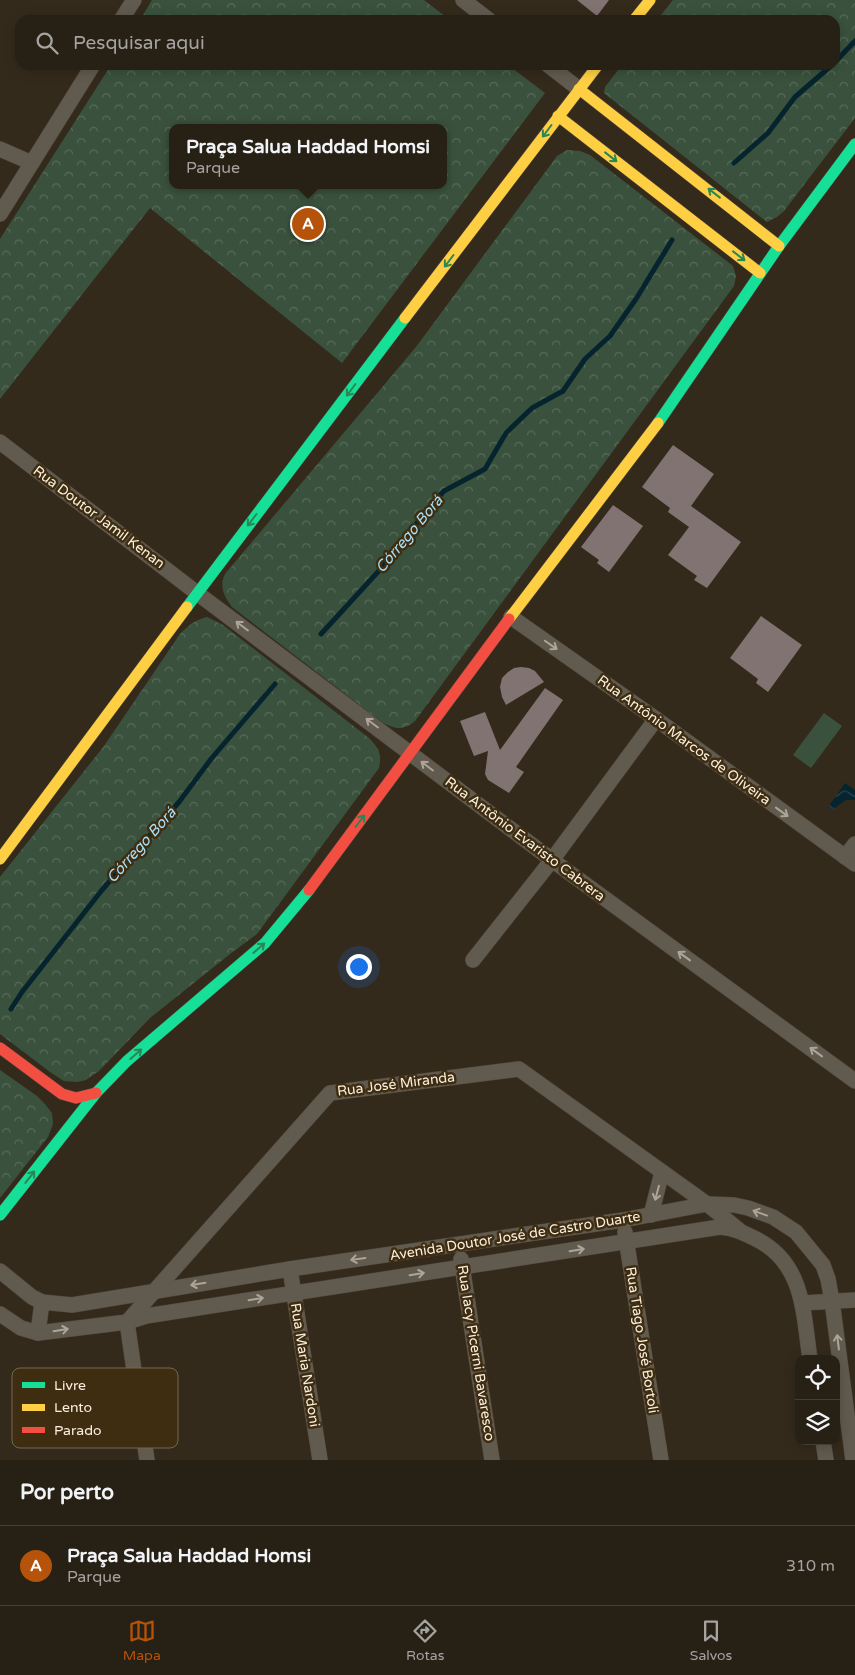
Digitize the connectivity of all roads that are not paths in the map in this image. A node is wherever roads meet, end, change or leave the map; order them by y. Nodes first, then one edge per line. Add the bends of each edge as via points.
1 (463, 0) edge
2 (650, 0) edge
3 (127, 2) edge
4 (123, 15) edge
5 (482, 15) edge
6 (638, 15) edge
7 (90, 70) edge
8 (554, 70) edge
9 (594, 70) edge
10 (579, 89) junction
11 (558, 116) junction
12 (855, 144) edge
13 (0, 149) edge
14 (32, 163) junction
15 (0, 214) edge
16 (779, 246) junction
17 (760, 273) junction
18 (0, 442) edge
19 (197, 593) junction
20 (512, 617) junction
21 (656, 719) junction
22 (410, 754) junction
23 (855, 844) edge
24 (0, 859) edge
25 (552, 860) junction
26 (850, 861) edge
27 (473, 960) dead end
28 (0, 1048) edge
29 (855, 1081) edge
30 (56, 1091) junction
31 (96, 1093) junction
32 (65, 1132) junction
33 (662, 1172) junction
34 (707, 1204) junction
35 (0, 1215) edge
36 (651, 1215) junction
37 (623, 1220) junction
38 (740, 1231) junction
39 (626, 1242) junction
40 (459, 1245) junction
41 (463, 1267) junction
42 (290, 1269) junction
43 (0, 1271) edge
44 (828, 1278) junction
45 (156, 1292) junction
46 (294, 1293) junction
47 (855, 1299) edge
48 (832, 1301) junction
49 (42, 1302) junction
50 (802, 1303) junction
51 (0, 1314) edge
52 (127, 1322) junction
53 (38, 1333) junction
54 (809, 1355) edge
55 (134, 1368) edge
56 (824, 1445) edge
57 (320, 1460) edge
58 (492, 1460) edge
59 (661, 1460) edge
60 (826, 1460) edge
61 (853, 1460) edge

1 - 5 street
2 - 6 main road
3 - 4 street
7 - 14 street
8 - 10 street
9 - 10 main road
10 - 11 main road
16 -> 10 main road
11 -> 17 main road
11 -> 19 main road
12 - 16 main road
13 - 14 street
14 - 15 street
16 - 17 main road
17 - 20 main road via 657,424
18 - 19 street, Rua Doutor Jamil Kenan
22 -> 19 street, Rua Antônio Evaristo Cabrera
19 - 24 main road
20 -> 21 street, Rua Antônio Marcos de Oliveira
20 - 22 main road
21 - 25 street
21 -> 26 street, Rua Antônio Marcos de Oliveira
25 -> 22 street, Rua Antônio Evaristo Cabrera
31 -> 22 main road via 128,1061 265,942 303,898
23 - 26 street
25 - 27 street
29 -> 25 street, Rua Antônio Evaristo Cabrera
28 - 30 main road
30 - 31 main road via 76,1098
30 - 32 main road via 64,1107
31 - 32 main road
35 -> 32 main road
33 - 34 street, Rua José Miranda
33 -> 36 street
33 - 45 street, Rua José Miranda via 518,1068 330,1093
34 - 36 street, Avenida Doutor José de Castro Duarte
34 - 38 street, Rua José Miranda
44 -> 34 street, Avenida Doutor José de Castro Duarte via 823,1265 806,1244 783,1223 748,1208
36 - 37 street, Avenida Doutor José de Castro Duarte
37 - 39 street, Rua Tiago José Bortoli
37 - 40 street, Avenida Doutor José de Castro Duarte
38 - 39 street, Avenida Doutor José de Castro Duarte via 720,1227
38 - 50 street, Avenida Doutor José de Castro Duarte via 769,1246 784,1260 790,1267
41 -> 39 street, Avenida Doutor José de Castro Duarte
39 - 59 street, Rua Tiago José Bortoli
40 - 41 street, Rua Iacy Picerni Bavaresco
40 -> 42 street, Avenida Doutor José de Castro Duarte
46 -> 41 street, Avenida Doutor José de Castro Duarte
41 - 58 street, Rua Iacy Picerni Bavaresco
42 -> 45 street, Avenida Doutor José de Castro Duarte
42 - 46 street, Rua Maria Nardoni
43 - 49 street, Avenida Doutor José de Castro Duarte
44 - 47 street
44 - 48 street, Avenida Doutor José de Castro Duarte
45 - 49 street, Avenida Doutor José de Castro Duarte via 72,1305
45 - 52 street, Rua José Miranda
52 -> 46 street, Avenida Doutor José de Castro Duarte via 146,1316
46 - 57 street, Rua Maria Nardoni
47 - 48 street
48 - 50 street
61 -> 48 street, Avenida Doutor José de Castro Duarte
49 - 53 street
50 - 54 street, Avenida Doutor José de Castro Duarte
51 - 53 street, Avenida Doutor José de Castro Duarte via 21,1328
53 -> 52 street, Avenida Doutor José de Castro Duarte
52 - 55 street
56 - 60 street

